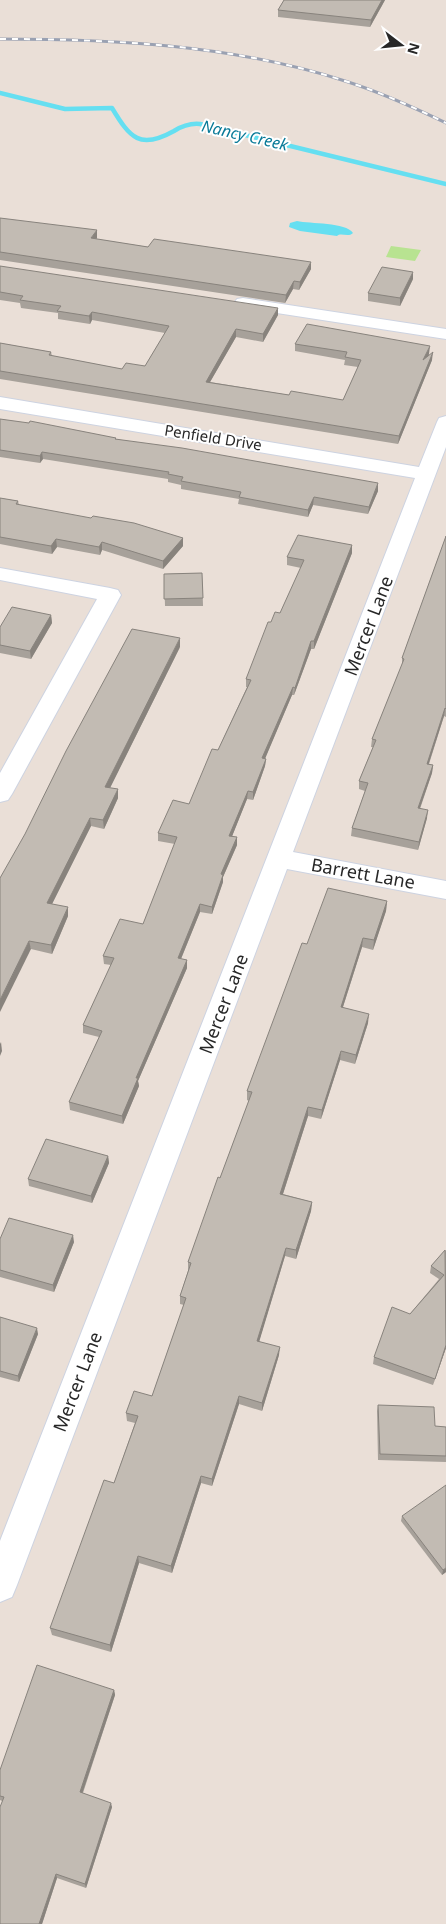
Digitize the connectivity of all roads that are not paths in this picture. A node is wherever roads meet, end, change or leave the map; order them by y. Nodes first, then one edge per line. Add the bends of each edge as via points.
1 (223, 300) edge
2 (446, 334) edge
3 (0, 403) edge
4 (446, 422) edge
5 (426, 474) junction
6 (0, 574) edge
7 (0, 794) edge
8 (280, 859) junction
9 (446, 890) edge
10 (0, 1585) edge

1 - 2 street
3 - 5 street, Penfield Drive
4 - 5 street, Mercer Lane
5 - 8 street, Mercer Lane
6 - 7 street via 110,595
8 - 9 street, Barrett Lane
8 - 10 street, Mercer Lane

